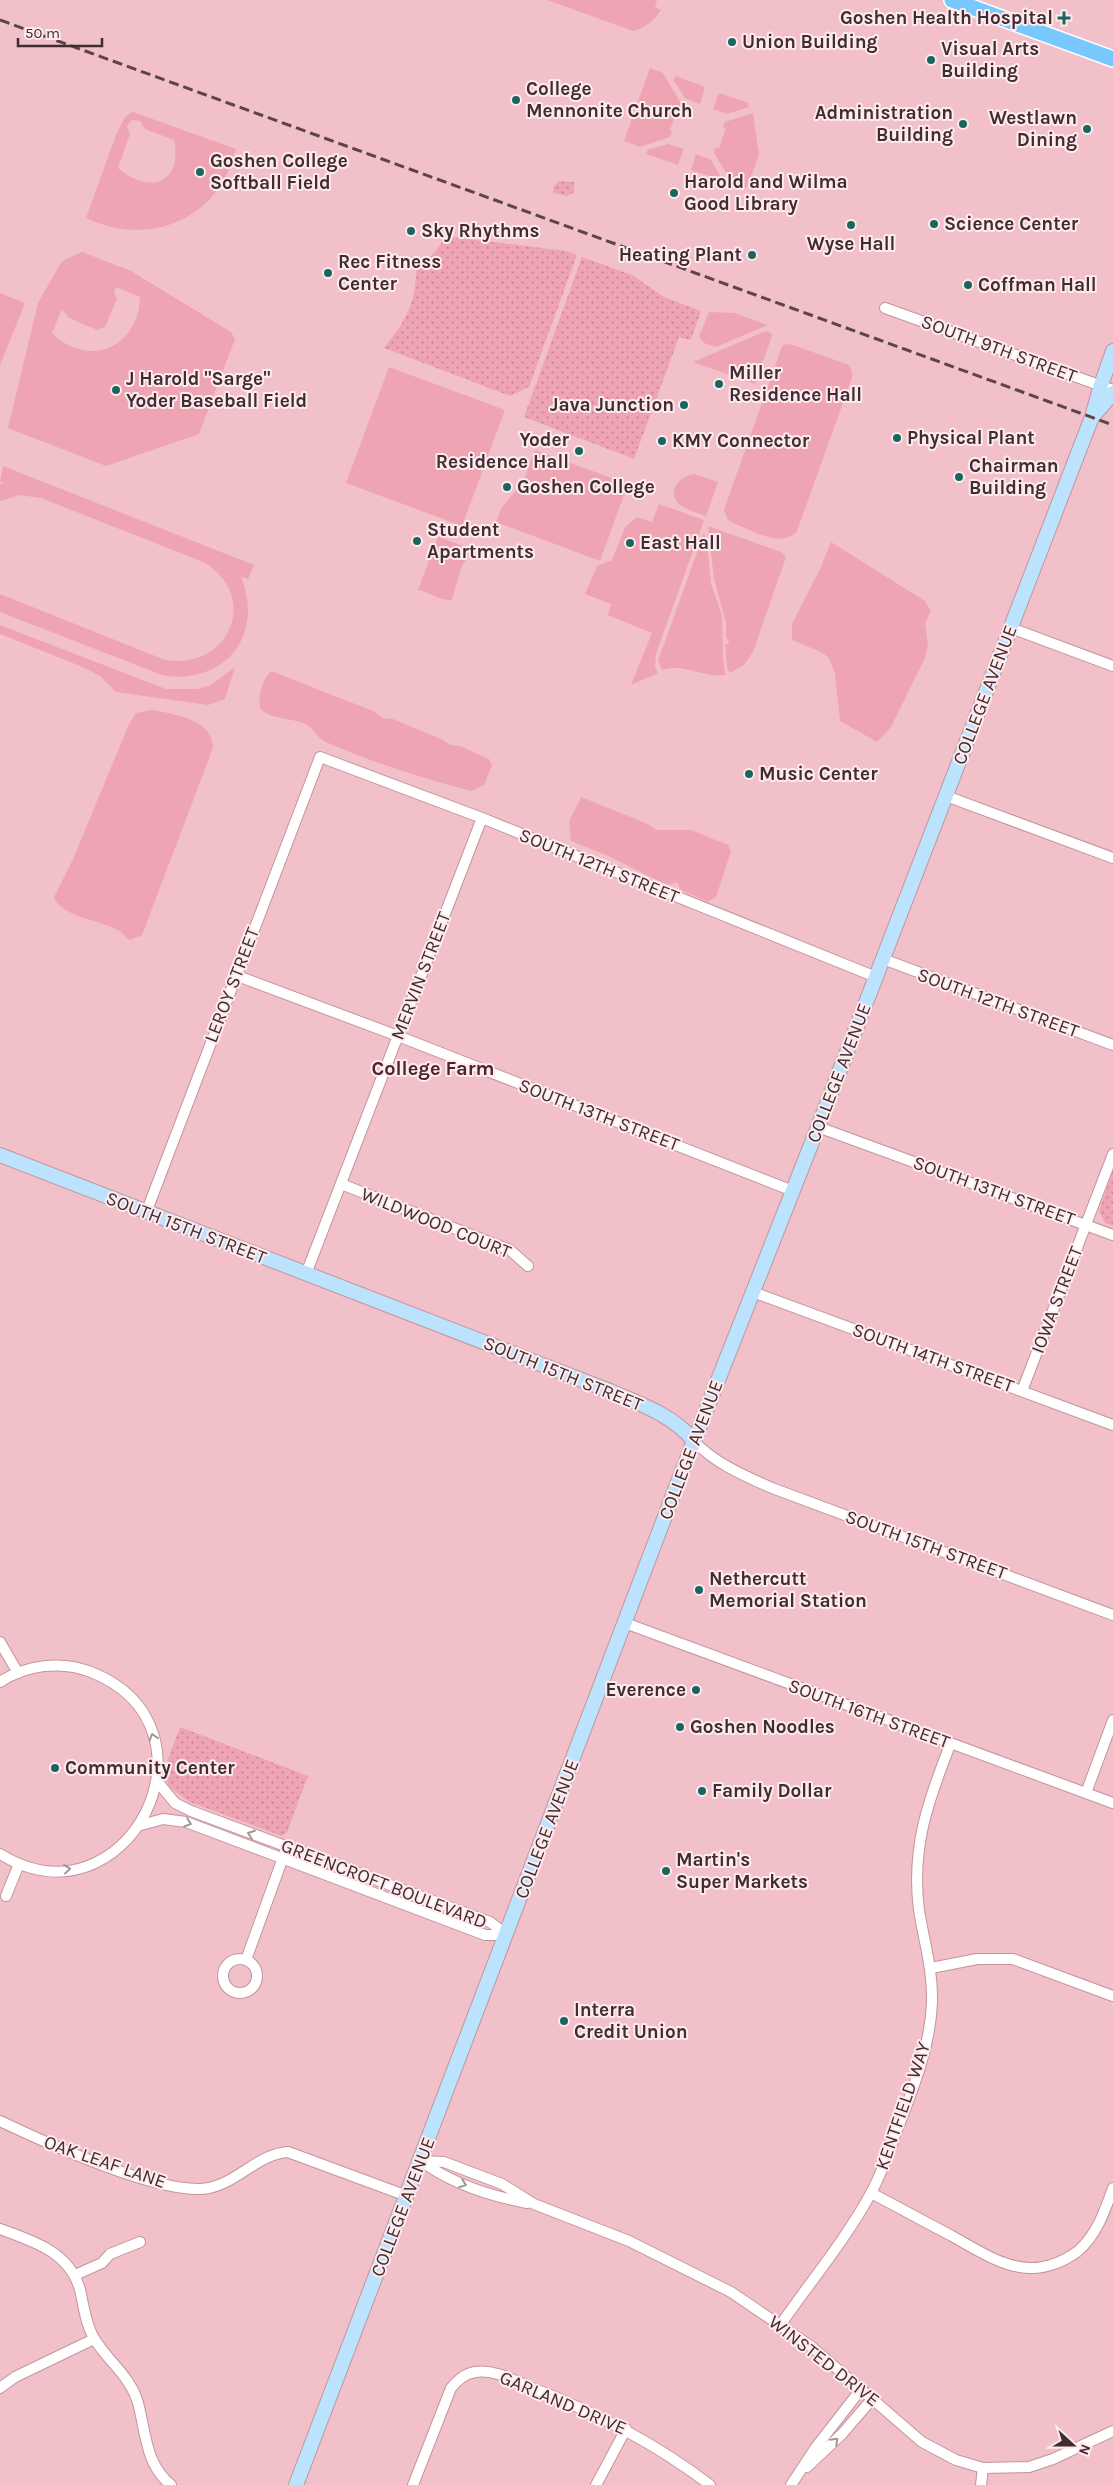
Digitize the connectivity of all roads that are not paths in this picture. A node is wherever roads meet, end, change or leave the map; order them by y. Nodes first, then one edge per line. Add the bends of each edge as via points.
1 (952, 0) edge
2 (1113, 59) edge
3 (885, 308) dead end
4 (1113, 352) edge
5 (1109, 389) edge
6 (1011, 628) junction
7 (1113, 666) edge
8 (320, 757) joint
9 (946, 796) junction
10 (482, 818) junction
11 (1113, 858) edge
12 (883, 960) junction
13 (235, 975) junction
14 (876, 977) junction
15 (398, 1036) junction
16 (1113, 1045) edge
17 (818, 1127) junction
18 (1113, 1154) edge
19 (0, 1155) edge
20 (341, 1184) junction
21 (793, 1191) junction
22 (146, 1213) junction
23 (1086, 1225) junction
24 (1113, 1235) edge
25 (528, 1266) dead end
26 (306, 1274) junction
27 (753, 1292) junction
28 (1022, 1391) junction
29 (1113, 1425) edge
30 (694, 1441) junction
31 (1113, 1615) edge
32 (625, 1623) junction
33 (0, 1642) edge
34 (18, 1673) junction
35 (0, 1682) edge
36 (1113, 1720) edge
37 (950, 1744) junction
38 (157, 1781) junction
39 (1086, 1793) junction
40 (1113, 1803) edge
41 (141, 1825) junction
42 (287, 1847) junction
43 (0, 1854) edge
44 (283, 1859) junction
45 (20, 1864) junction
46 (6, 1896) dead end
47 (507, 1935) junction
48 (246, 1960) dead end
49 (931, 1968) junction
50 (1113, 1996) edge
51 (0, 2121) edge
52 (420, 2161) junction
53 (1113, 2188) edge
54 (871, 2193) junction
55 (407, 2196) junction
56 (0, 2229) edge
57 (140, 2242) dead end
58 (75, 2275) junction
59 (781, 2324) junction
60 (94, 2339) junction
61 (0, 2388) edge
62 (862, 2388) junction
63 (873, 2398) junction
64 (626, 2430) junction
65 (1113, 2432) edge
66 (983, 2468) junction
67 (799, 2474) junction
68 (171, 2485) edge
69 (296, 2485) edge
70 (413, 2485) edge
71 (596, 2485) edge
72 (710, 2485) edge
73 (791, 2485) edge
74 (981, 2485) edge

1 - 2 main road
3 - 5 street, SOUTH 9TH STREET
4 - 5 main road, COLLEGE AVENUE
5 - 6 main road, COLLEGE AVENUE via 1092,417
6 - 7 street
6 - 9 main road, COLLEGE AVENUE
8 - 10 street, SOUTH 12TH STREET
8 - 13 street, LEROY STREET
9 - 11 street
9 - 12 main road, COLLEGE AVENUE
10 - 14 street, SOUTH 12TH STREET
10 - 15 street, MERVIN STREET
12 - 14 main road, COLLEGE AVENUE
12 - 16 street, SOUTH 12TH STREET
13 - 15 street, SOUTH 13TH STREET
13 - 22 street, LEROY STREET
14 - 17 main road, COLLEGE AVENUE
15 - 20 street, MERVIN STREET
15 - 21 street, SOUTH 13TH STREET
17 - 21 main road, COLLEGE AVENUE
17 - 23 street, SOUTH 13TH STREET
18 - 23 street, IOWA STREET
19 - 22 main road, SOUTH 15TH STREET
20 - 25 street, WILDWOOD COURT via 510,1250
20 - 26 street, MERVIN STREET
21 - 27 main road, COLLEGE AVENUE
22 - 26 main road, SOUTH 15TH STREET
23 - 24 street, SOUTH 13TH STREET
23 - 28 street, IOWA STREET
26 - 30 main road, SOUTH 15TH STREET via 633,1400 680,1425
27 - 28 street, SOUTH 14TH STREET
27 - 30 main road, COLLEGE AVENUE
28 - 29 street, SOUTH 14TH STREET
30 - 31 street, SOUTH 15TH STREET via 726,1465 772,1488
30 - 32 main road, COLLEGE AVENUE
32 - 37 street, SOUTH 16TH STREET
32 - 47 main road, COLLEGE AVENUE
33 - 34 street
34 - 35 street
38 -> 34 street via 157,1754 150,1728 136,1705 114,1684 102,1676 74,1667 45,1666
36 - 39 street
37 - 39 street, SOUTH 16TH STREET
37 - 49 street, KENTFIELD WAY via 930,1797 918,1846 916,1879 919,1910
38 - 41 street via 152,1803
42 -> 38 street, GREENCROFT BOULEVARD via 184,1808 171,1799
39 - 40 street, SOUTH 16TH STREET
41 -> 44 street, GREENCROFT BOULEVARD via 163,1819 179,1820
45 -> 41 street via 53,1871 93,1864 122,1845
42 - 44 street
42 - 47 street, GREENCROFT BOULEVARD via 490,1922
43 - 45 street
44 - 47 street, GREENCROFT BOULEVARD via 485,1935
44 - 48 street
45 - 46 street
47 - 52 main road, COLLEGE AVENUE
49 - 50 street via 977,1959 1013,1959
49 - 54 street, KENTFIELD WAY via 929,2028 921,2065
51 - 55 street, OAK LEAF LANE via 30,2136 148,2181 180,2188 216,2186 270,2156 288,2152
52 - 55 main road, COLLEGE AVENUE
52 - 59 street, WINSTED DRIVE via 456,2182 499,2198 534,2204 629,2240 731,2292
53 - 54 street via 1095,2230 1079,2250 1053,2264 1028,2268 1002,2262
54 - 59 street, KENTFIELD WAY
55 - 69 main road, COLLEGE AVENUE
56 - 58 street via 47,2248
57 - 58 street via 110,2254 102,2263
58 - 60 street
59 - 62 street, WINSTED DRIVE
60 - 61 street via 14,2377
60 - 68 street via 129,2381 138,2403 144,2442 158,2471
62 - 63 street, WINSTED DRIVE
62 - 67 street
63 - 66 street, WINSTED DRIVE via 922,2442 938,2452
67 -> 63 street via 842,2434
64 - 70 street, GARLAND DRIVE via 583,2408 498,2374 467,2374 451,2388
64 - 71 street
64 - 72 street, GARLAND DRIVE
65 - 66 street, WINSTED DRIVE via 1029,2467
66 - 74 street
67 - 73 street

